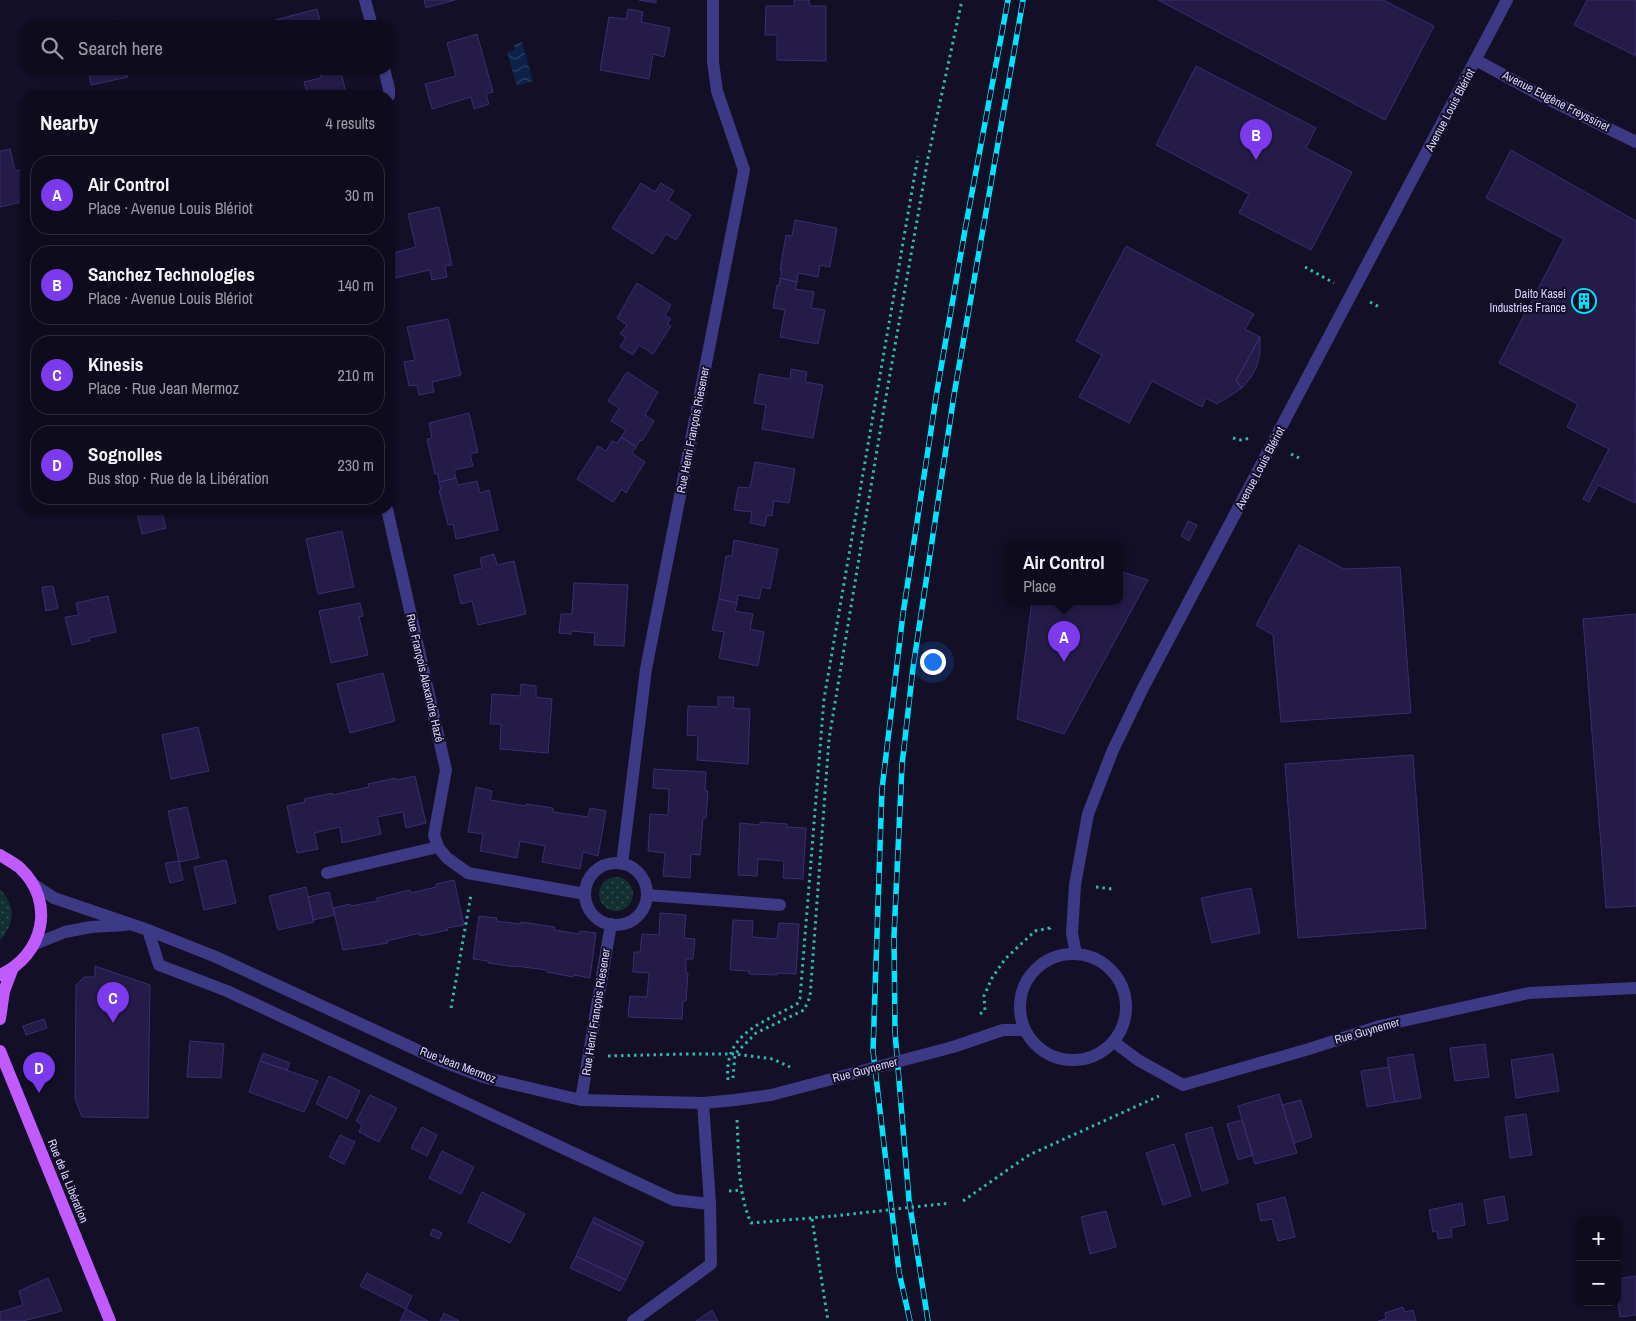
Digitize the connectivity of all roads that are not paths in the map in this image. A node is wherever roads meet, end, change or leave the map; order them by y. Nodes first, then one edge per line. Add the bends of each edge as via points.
1 (365, 0) edge
2 (713, 0) edge
3 (1507, 0) edge
4 (370, 20) edge
5 (1476, 60) junction
6 (386, 75) edge
7 (389, 90) edge
8 (1636, 142) edge
9 (388, 515) edge
10 (438, 847) junction
11 (0, 856) edge
12 (622, 864) junction
13 (327, 873) dead end
14 (33, 884) junction
15 (586, 894) junction
16 (647, 895) junction
17 (780, 904) dead end
18 (611, 924) junction
19 (129, 925) junction
20 (148, 930) junction
21 (35, 944) junction
22 (1076, 954) junction
23 (6, 972) edge
24 (1636, 988) edge
25 (0, 1019) edge
26 (1025, 1030) junction
27 (1114, 1042) junction
28 (0, 1051) edge
29 (581, 1100) junction
30 (703, 1103) junction
31 (710, 1198) junction
32 (110, 1321) edge
33 (633, 1321) edge

1 - 4 street
2 - 12 street, Rue Henri François Riesener via 713,62 718,91 744,170 646,669
3 - 5 street, Avenue Louis Blériot
5 - 8 street, Avenue Eugène Freyssinet
5 - 22 street, Avenue Louis Blériot via 1113,750 1088,814 1074,885 1072,933
6 - 7 street
9 - 10 street, Rue François Alexandre Hazé via 446,770 434,835
10 - 13 street
10 - 15 street via 447,858 468,872
11 - 14 main road via 19,867
12 - 15 street via 601,867 593,874
12 - 16 street via 630,866 643,878
14 - 19 street, Rue Jean Mermoz via 54,898
14 - 21 main road via 40,903 41,924
15 - 18 street via 595,917
16 - 17 street
16 - 18 street via 640,915 621,925
18 - 29 street, Rue Henri François Riesener
19 - 20 street, Rue Jean Mermoz
19 - 21 street, Rue Jean Mermoz via 65,932
20 - 29 street, Rue Jean Mermoz via 216,957 474,1074
20 - 31 street via 159,965 227,991 674,1200
21 - 23 main road via 25,958
22 - 26 street via 1058,956 1029,978 1021,994 1020,1013
22 - 27 street via 1107,966 1125,994 1126,1011
23 - 25 main road
24 - 27 street, Rue Guynemer via 1519,995 1380,1026 1182,1085
26 - 27 street via 1049,1055 1066,1060 1084,1059 1101,1053
26 - 30 street, Rue Guynemer, bridge via 1003,1030 953,1047 771,1095
28 - 32 main road, Rue de la Libération
29 - 30 street, Rue Jean Mermoz
30 - 31 street
31 - 33 street via 711,1264

